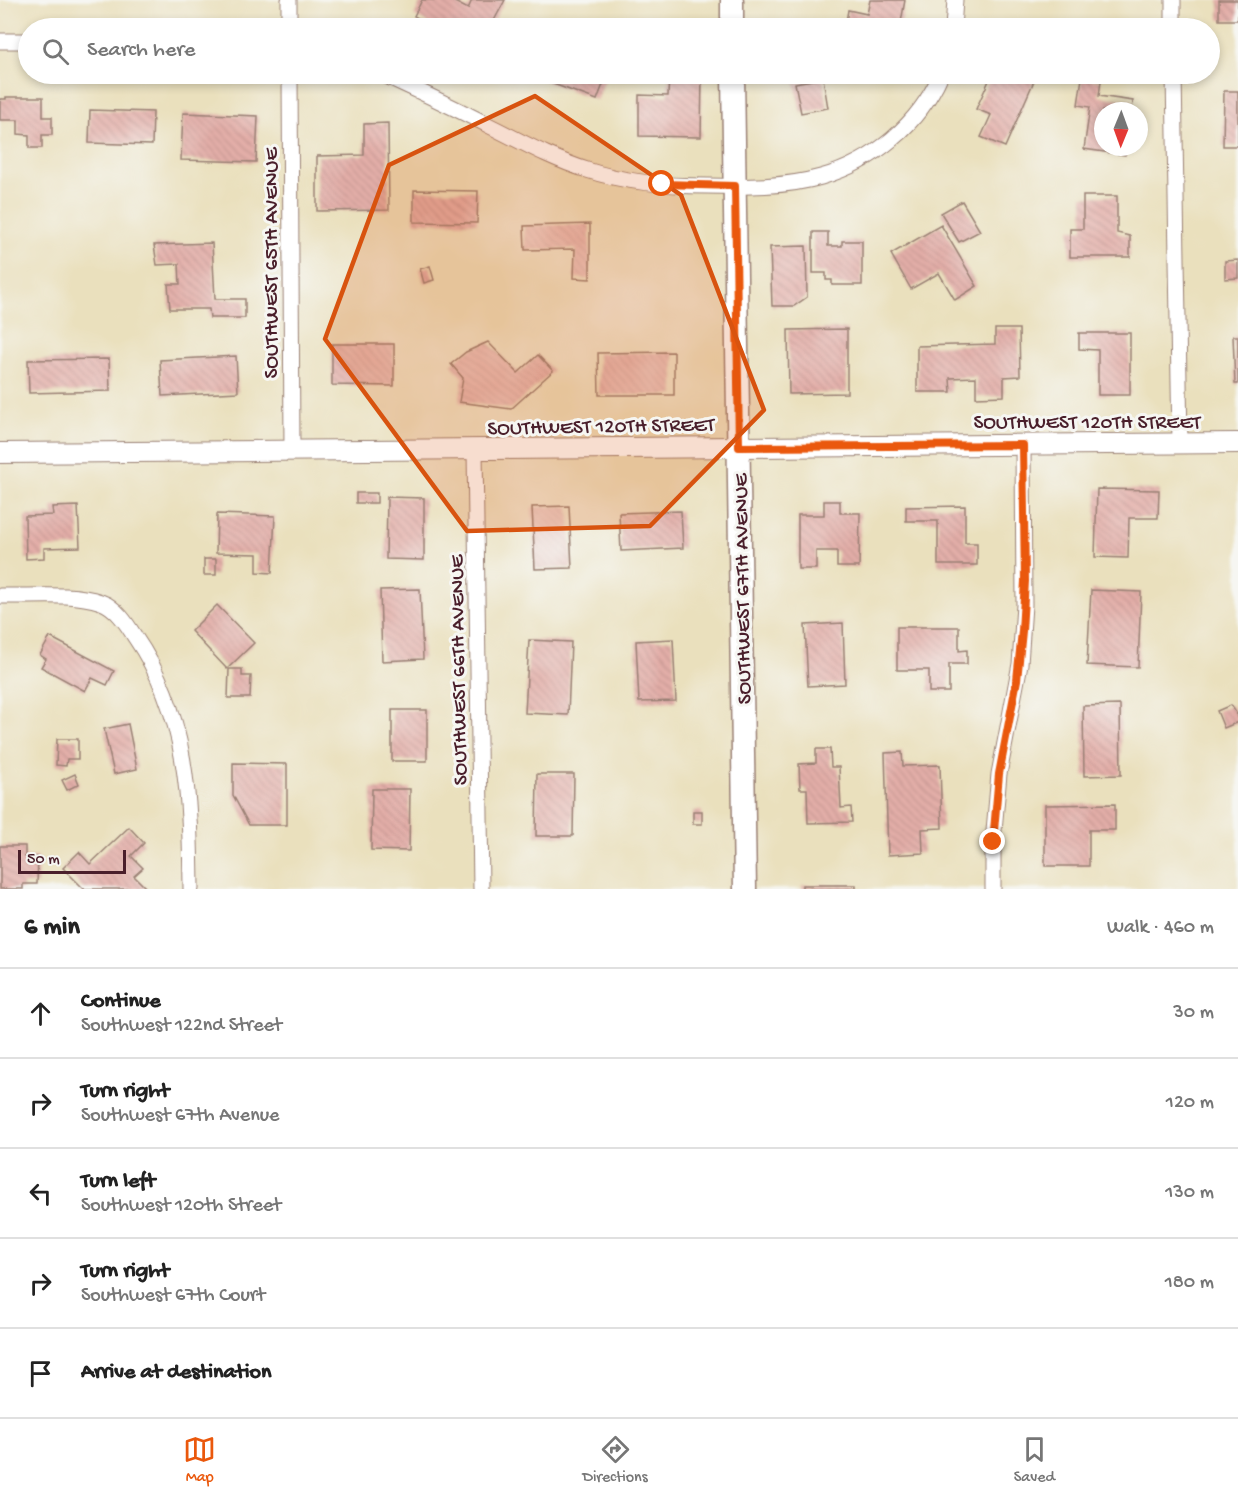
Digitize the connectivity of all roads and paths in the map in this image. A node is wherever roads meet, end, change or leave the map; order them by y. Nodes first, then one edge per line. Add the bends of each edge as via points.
1 (289, 0) edge
2 (732, 0) edge
3 (956, 0) edge
4 (1173, 0) edge
5 (289, 18) edge
6 (732, 18) edge
7 (954, 18) edge
8 (1173, 18) edge
9 (18, 41) edge
10 (0, 42) edge
11 (290, 84) edge
12 (403, 84) edge
13 (733, 84) edge
14 (936, 84) edge
15 (1174, 84) edge
16 (735, 186) junction
17 (1238, 443) edge
18 (1180, 444) junction
19 (1023, 445) junction
20 (739, 447) junction
21 (475, 450) junction
22 (292, 452) junction
23 (0, 453) edge
24 (0, 596) edge
25 (190, 889) edge
26 (481, 889) edge
27 (745, 889) edge
28 (993, 889) edge

1 - 5 street
2 - 6 main road
3 - 7 street
4 - 8 street
9 - 10 street
11 - 22 street, SOUTHWEST 65TH AVENUE
12 - 16 street via 585,170 638,182
13 - 16 main road, SOUTHWEST 67TH AVENUE
14 - 16 street via 912,120 856,163 804,181
15 - 18 street
16 - 20 main road, SOUTHWEST 67TH AVENUE
17 - 18 street, SOUTHWEST 120TH STREET
18 - 19 street, SOUTHWEST 120TH STREET
19 - 20 street, SOUTHWEST 120TH STREET
19 - 28 street via 1024,605 1017,680 999,774
20 - 21 street, SOUTHWEST 120TH STREET
20 - 27 main road, SOUTHWEST 67TH AVENUE
21 - 22 street, SOUTHWEST 120TH STREET
21 - 26 street, SOUTHWEST 66TH AVENUE
22 - 23 street, SOUTHWEST 120TH STREET
24 - 25 street via 86,598 103,602 116,611 143,649 160,678 184,758

